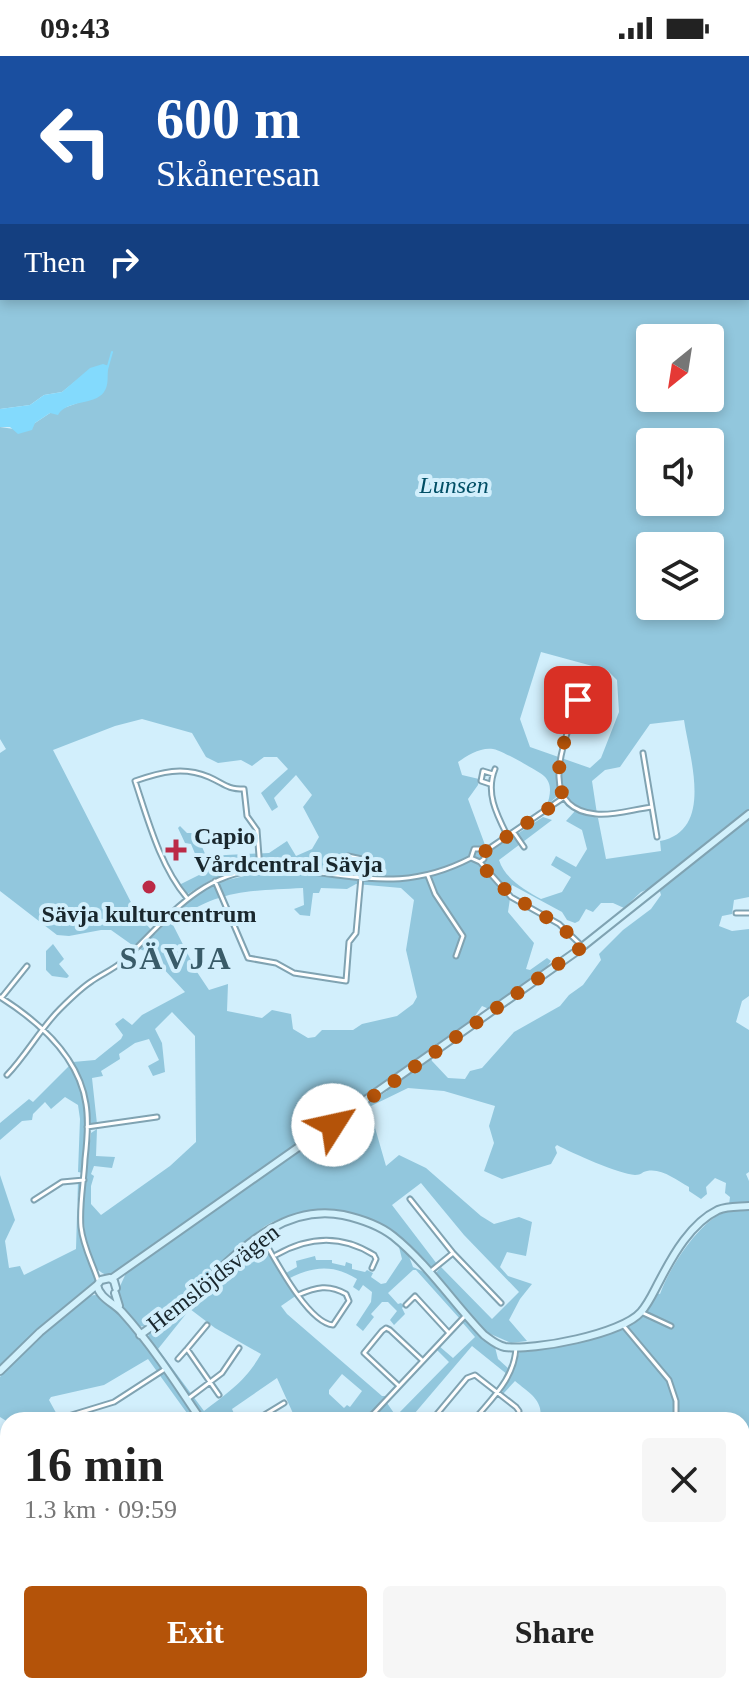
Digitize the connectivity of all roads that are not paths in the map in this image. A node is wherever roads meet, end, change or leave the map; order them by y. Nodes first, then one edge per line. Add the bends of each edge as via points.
1 (578, 700) dead end
2 (643, 753) dead end
3 (490, 784) junction
4 (564, 798) junction
5 (652, 807) junction
6 (749, 814) edge
7 (515, 833) junction
8 (657, 837) dead end
9 (509, 838) junction
10 (524, 847) dead end
11 (484, 852) junction
12 (471, 858) junction
13 (480, 862) junction
14 (362, 866) dead end
15 (260, 870) junction
16 (428, 876) junction
17 (361, 879) junction
18 (215, 881) junction
19 (187, 898) junction
20 (736, 913) dead end
21 (749, 913) edge
22 (582, 947) junction
23 (456, 956) dead end
24 (27, 966) dead end
25 (1, 997) edge
26 (42, 1030) junction
27 (7, 1075) dead end
28 (157, 1117) dead end
29 (87, 1127) junction
30 (84, 1180) junction
31 (410, 1199) dead end
32 (34, 1200) dead end
33 (749, 1206) edge
34 (261, 1234) junction
35 (453, 1253) junction
36 (274, 1256) junction
37 (129, 1266) junction
38 (372, 1268) dead end
39 (94, 1270) junction
40 (429, 1274) junction
41 (109, 1278) junction
42 (98, 1284) junction
43 (116, 1291) junction
44 (298, 1295) junction
45 (103, 1296) junction
46 (501, 1303) dead end
47 (406, 1305) dead end
48 (71, 1306) junction
49 (120, 1310) junction
50 (641, 1312) junction
51 (466, 1315) junction
52 (622, 1324) junction
53 (207, 1325) dead end
54 (671, 1326) dead end
55 (449, 1333) junction
56 (140, 1335) junction
57 (516, 1347) junction
58 (239, 1348) dead end
59 (187, 1349) junction
60 (178, 1359) dead end
61 (422, 1360) junction
62 (165, 1369) junction
63 (0, 1371) edge
64 (210, 1383) junction
65 (398, 1385) junction
66 (497, 1392) junction
67 (219, 1395) dead end
68 (187, 1400) junction
69 (284, 1403) dead end
70 (81, 1412) edge
71 (195, 1412) edge
72 (269, 1412) edge
73 (375, 1412) edge
74 (439, 1412) edge
75 (481, 1412) edge
76 (519, 1412) edge
77 (676, 1412) edge

1 - 4 street via 560,759
2 - 5 street
3 - 3 street via 494,772 483,771 481,781
3 - 9 street
4 - 5 street via 597,814
4 - 7 street
5 - 8 street
6 - 22 main road
7 - 9 street
7 - 10 street
9 - 11 street
11 - 12 street via 474,849
11 - 13 street
12 - 13 street
12 - 16 street
13 - 22 street via 511,897 559,924
14 - 17 street
15 - 17 street
15 - 18 street
15 - 19 street via 257,830 247,816 244,789 228,789 209,777 173,769 135,781 170,873
16 - 17 street
16 - 23 street via 463,936
17 - 18 street via 346,981 294,973 248,958
18 - 19 street
19 - 26 street
20 - 21 street
22 - 37 main road
24 - 25 street
25 - 26 street
26 - 27 street
26 - 29 street via 76,1071
28 - 29 street
29 - 30 street
30 - 32 street via 62,1182
30 - 39 street via 81,1228
31 - 35 street
33 - 50 main road via 718,1210 700,1223
34 - 36 street
34 - 40 main road, Hemslöjdsvägen via 310,1215 356,1218 390,1234
34 - 56 main road, Hemslöjdsvägen
35 - 40 street
35 - 46 street
36 - 38 street via 303,1242 332,1239 372,1253
36 - 44 street
37 - 41 main road
37 - 43 main road
39 - 41 street
39 - 42 street
40 - 51 main road, Hemslöjdsvägen
41 - 42 main road
41 - 43 main road
42 - 45 main road
42 - 48 main road
43 - 45 main road
43 - 49 main road
44 - 44 street via 330,1326 349,1301 333,1287
45 - 48 main road via 92,1295
45 - 49 main road
47 - 55 street via 415,1296
48 - 63 main road
49 - 56 main road
50 - 52 main road
50 - 54 street
51 - 55 street
51 - 57 main road, Hemslöjdsvägen via 496,1345
52 - 57 main road via 572,1339
52 - 77 street via 669,1380
53 - 59 street
55 - 61 street
56 - 62 main road
57 - 66 street via 512,1371
58 - 64 street
59 - 60 street
59 - 64 street
61 - 65 street
61 - 65 street via 390,1330 382,1331 364,1353
62 - 68 main road
62 - 70 street via 114,1402
64 - 67 street
64 - 68 street
65 - 73 street
66 - 74 street via 480,1377 470,1376
66 - 75 street
66 - 76 street
68 - 71 main road
69 - 72 street

